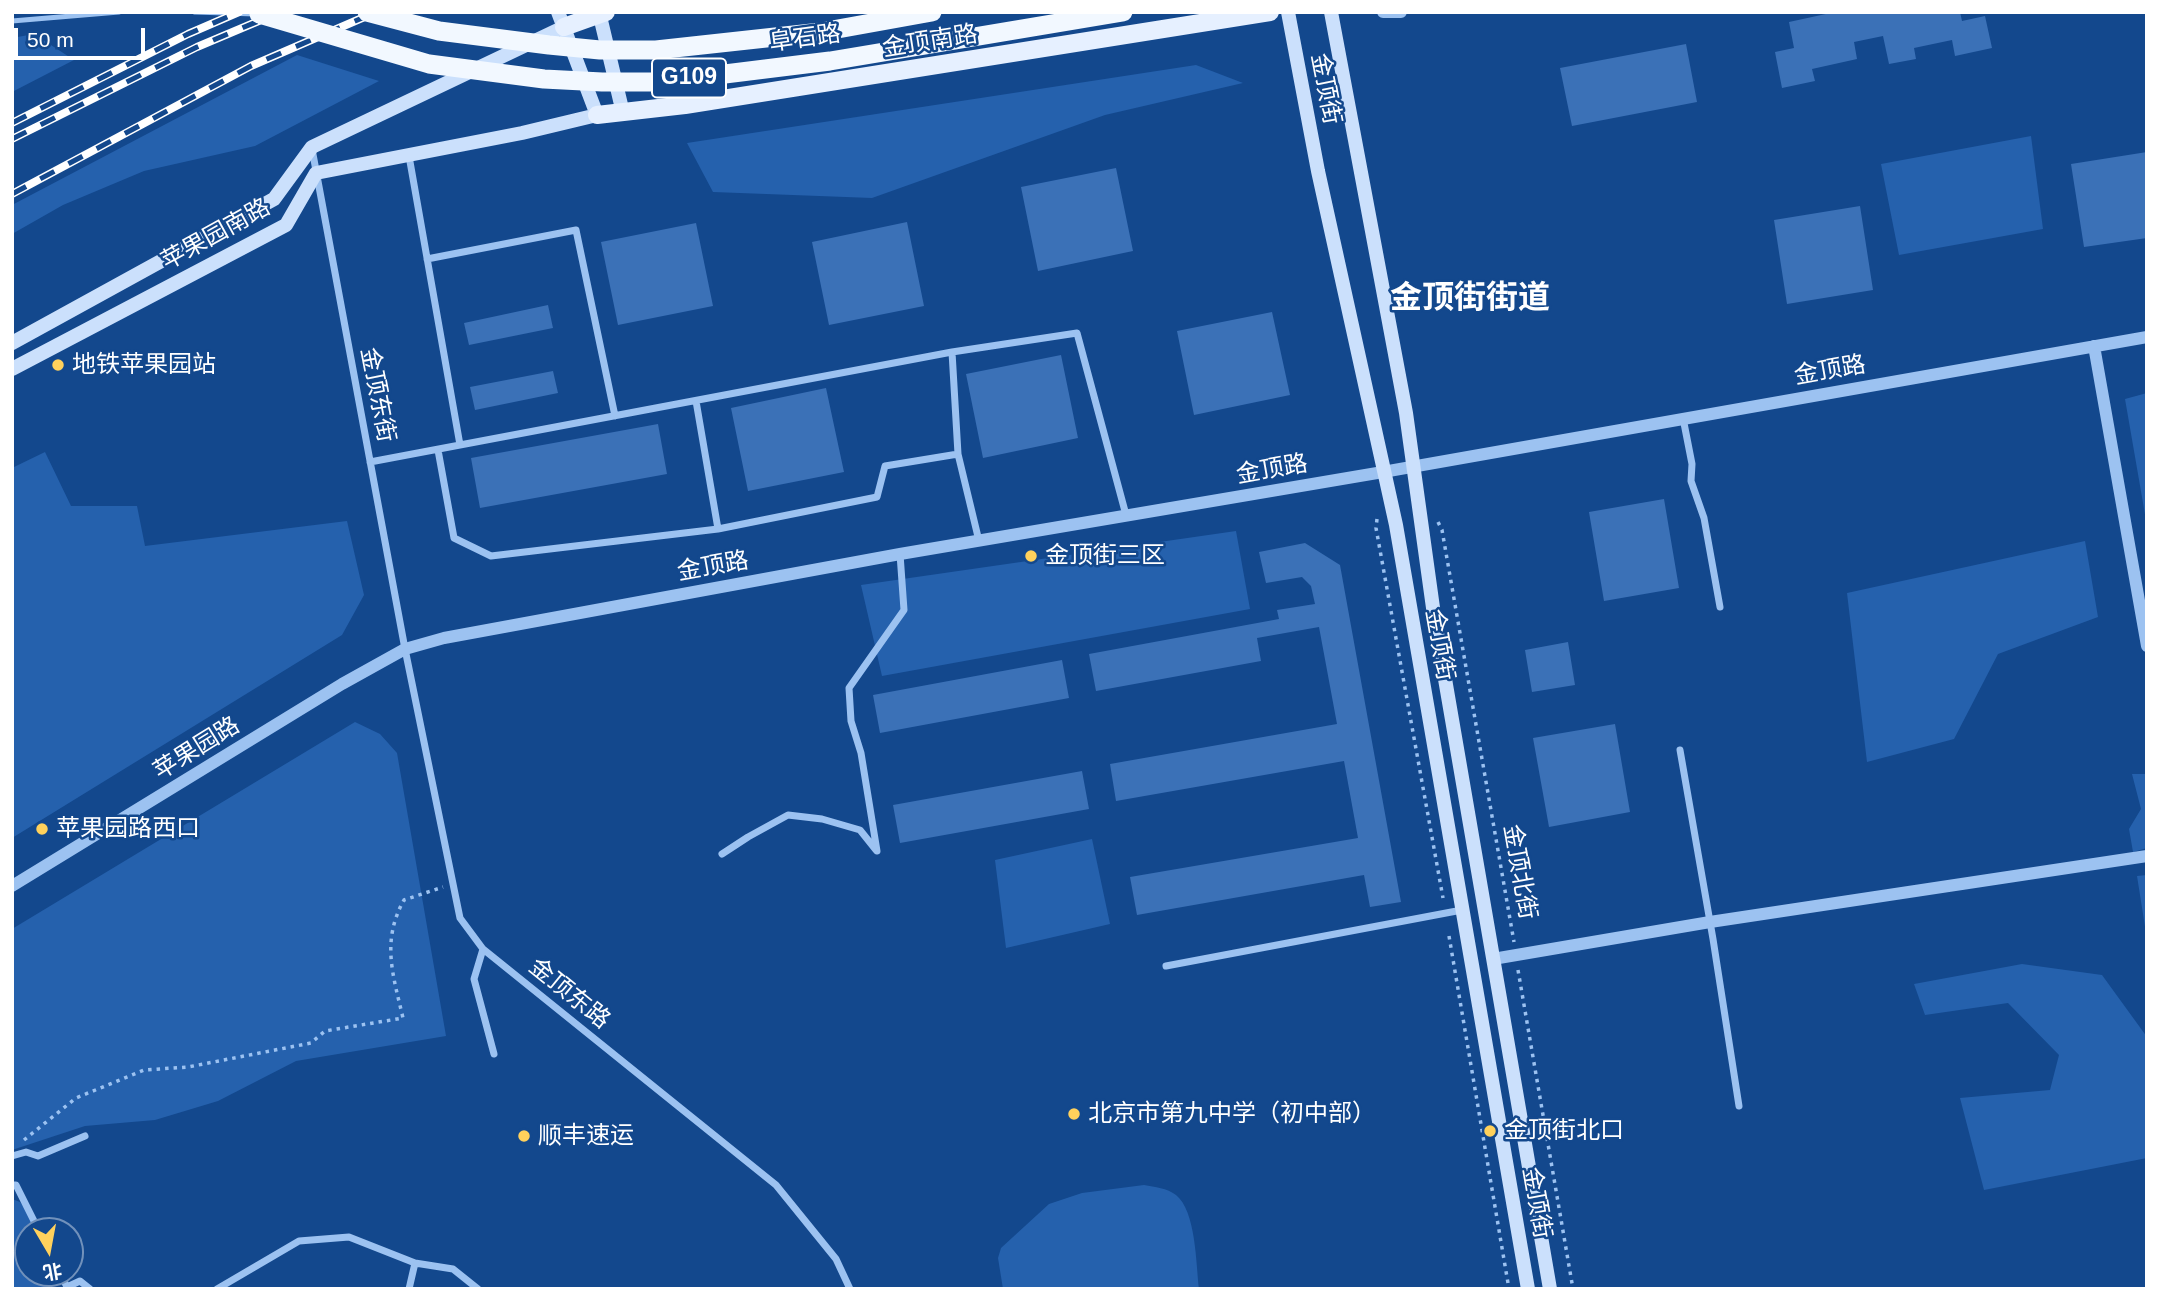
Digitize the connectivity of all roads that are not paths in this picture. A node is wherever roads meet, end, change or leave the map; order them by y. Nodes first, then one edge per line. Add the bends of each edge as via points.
1 (119, 12) edge
2 (195, 12) edge
3 (368, 12) edge
4 (606, 12) edge
5 (932, 12) edge
6 (1124, 12) edge
7 (1270, 12) edge
8 (1288, 12) edge
9 (1331, 12) edge
10 (1382, 12) edge
11 (1401, 12) edge
12 (599, 13) edge
13 (259, 14) joint
14 (1203, 18) edge
15 (561, 20) edge
16 (12, 21) edge
17 (623, 113) junction
18 (597, 115) junction
19 (312, 147) junction
20 (409, 156) junction
21 (316, 173) junction
22 (427, 259) junction
23 (2147, 337) edge
24 (12, 343) edge
25 (2094, 346) junction
26 (952, 352) junction
27 (12, 369) edge
28 (696, 401) junction
29 (615, 416) junction
30 (1683, 418) junction
31 (460, 445) junction
32 (438, 450) junction
33 (958, 454) junction
34 (370, 463) junction
35 (1413, 466) junction
36 (1383, 472) junction
37 (1126, 516) junction
38 (718, 529) junction
39 (979, 541) junction
40 (900, 554) junction
41 (1720, 607) dead end
42 (2147, 646) edge
43 (405, 649) junction
44 (1680, 750) dead end
45 (722, 854) dead end
46 (2147, 856) edge
47 (12, 886) edge
48 (1462, 910) junction
49 (1710, 922) junction
50 (483, 949) junction
51 (1493, 960) junction
52 (1166, 966) dead end
53 (494, 1054) dead end
54 (1739, 1106) dead end
55 (85, 1136) dead end
56 (12, 1156) edge
57 (12, 1185) edge
58 (32, 1217) edge
59 (415, 1263) junction
60 (217, 1289) edge
61 (409, 1289) edge
62 (478, 1289) edge
63 (850, 1289) edge
64 (1528, 1289) edge
65 (1550, 1289) edge

1 - 16 lane
2 - 13 lane
3 - 5 highway, 阜石路 / G109, bridge via 439,31 535,44 656,50 821,32
4 - 12 main road
6 - 13 highway, 阜石路 / G109, bridge via 830,61 660,82 544,79 429,64
7 - 14 main road, 金顶南路
8 - 36 main road, 金顶街
9 - 35 main road, 金顶街
10 - 11 street
12 - 15 main road
12 - 17 main road
14 - 17 main road, 金顶南路
15 - 18 main road
15 - 19 main road, 苹果园南路
17 - 18 main road, 金顶南路
18 - 20 main road
19 - 21 street, 金顶东街
19 - 24 main road, 苹果园南路 via 274,199
20 - 21 main road
20 - 22 street
21 - 27 main road, 苹果园南路 via 286,225
21 - 34 street, 金顶东街
22 - 29 street via 576,230
22 - 31 street
23 - 25 street, 金顶路
25 - 30 street, 金顶路
25 - 42 street
26 - 28 street
26 - 33 street
26 - 37 street via 1077,333
28 - 29 street
28 - 38 street
29 - 31 street
30 - 35 street, 金顶路
30 - 41 street via 1691,481 1704,518
31 - 32 street
32 - 34 street
32 - 38 street via 454,538 491,556
33 - 38 street via 885,466 877,497
33 - 39 street
34 - 43 street, 金顶东街
35 - 36 street, 金顶路
35 - 51 main road, 金顶街
36 - 37 street, 金顶路
36 - 48 main road, 金顶街
37 - 39 street, 金顶路
39 - 40 street, 金顶路
40 - 43 street, 金顶路
40 - 45 street via 904,610 849,688 851,721 861,753 877,851 860,830 788,816
43 - 47 street, 苹果园路
43 - 50 street, 金顶东路 via 460,918
44 - 49 street
46 - 49 street
48 - 52 street
48 - 64 main road, 金顶街
49 - 51 street
49 - 54 street
50 - 53 street via 474,979
50 - 63 street, 金顶东路 via 776,1185 836,1259
51 - 65 main road, 金顶街
55 - 56 street via 38,1156 26,1152
57 - 58 street
59 - 60 street via 349,1237 299,1241
59 - 61 street
59 - 62 street via 453,1269

